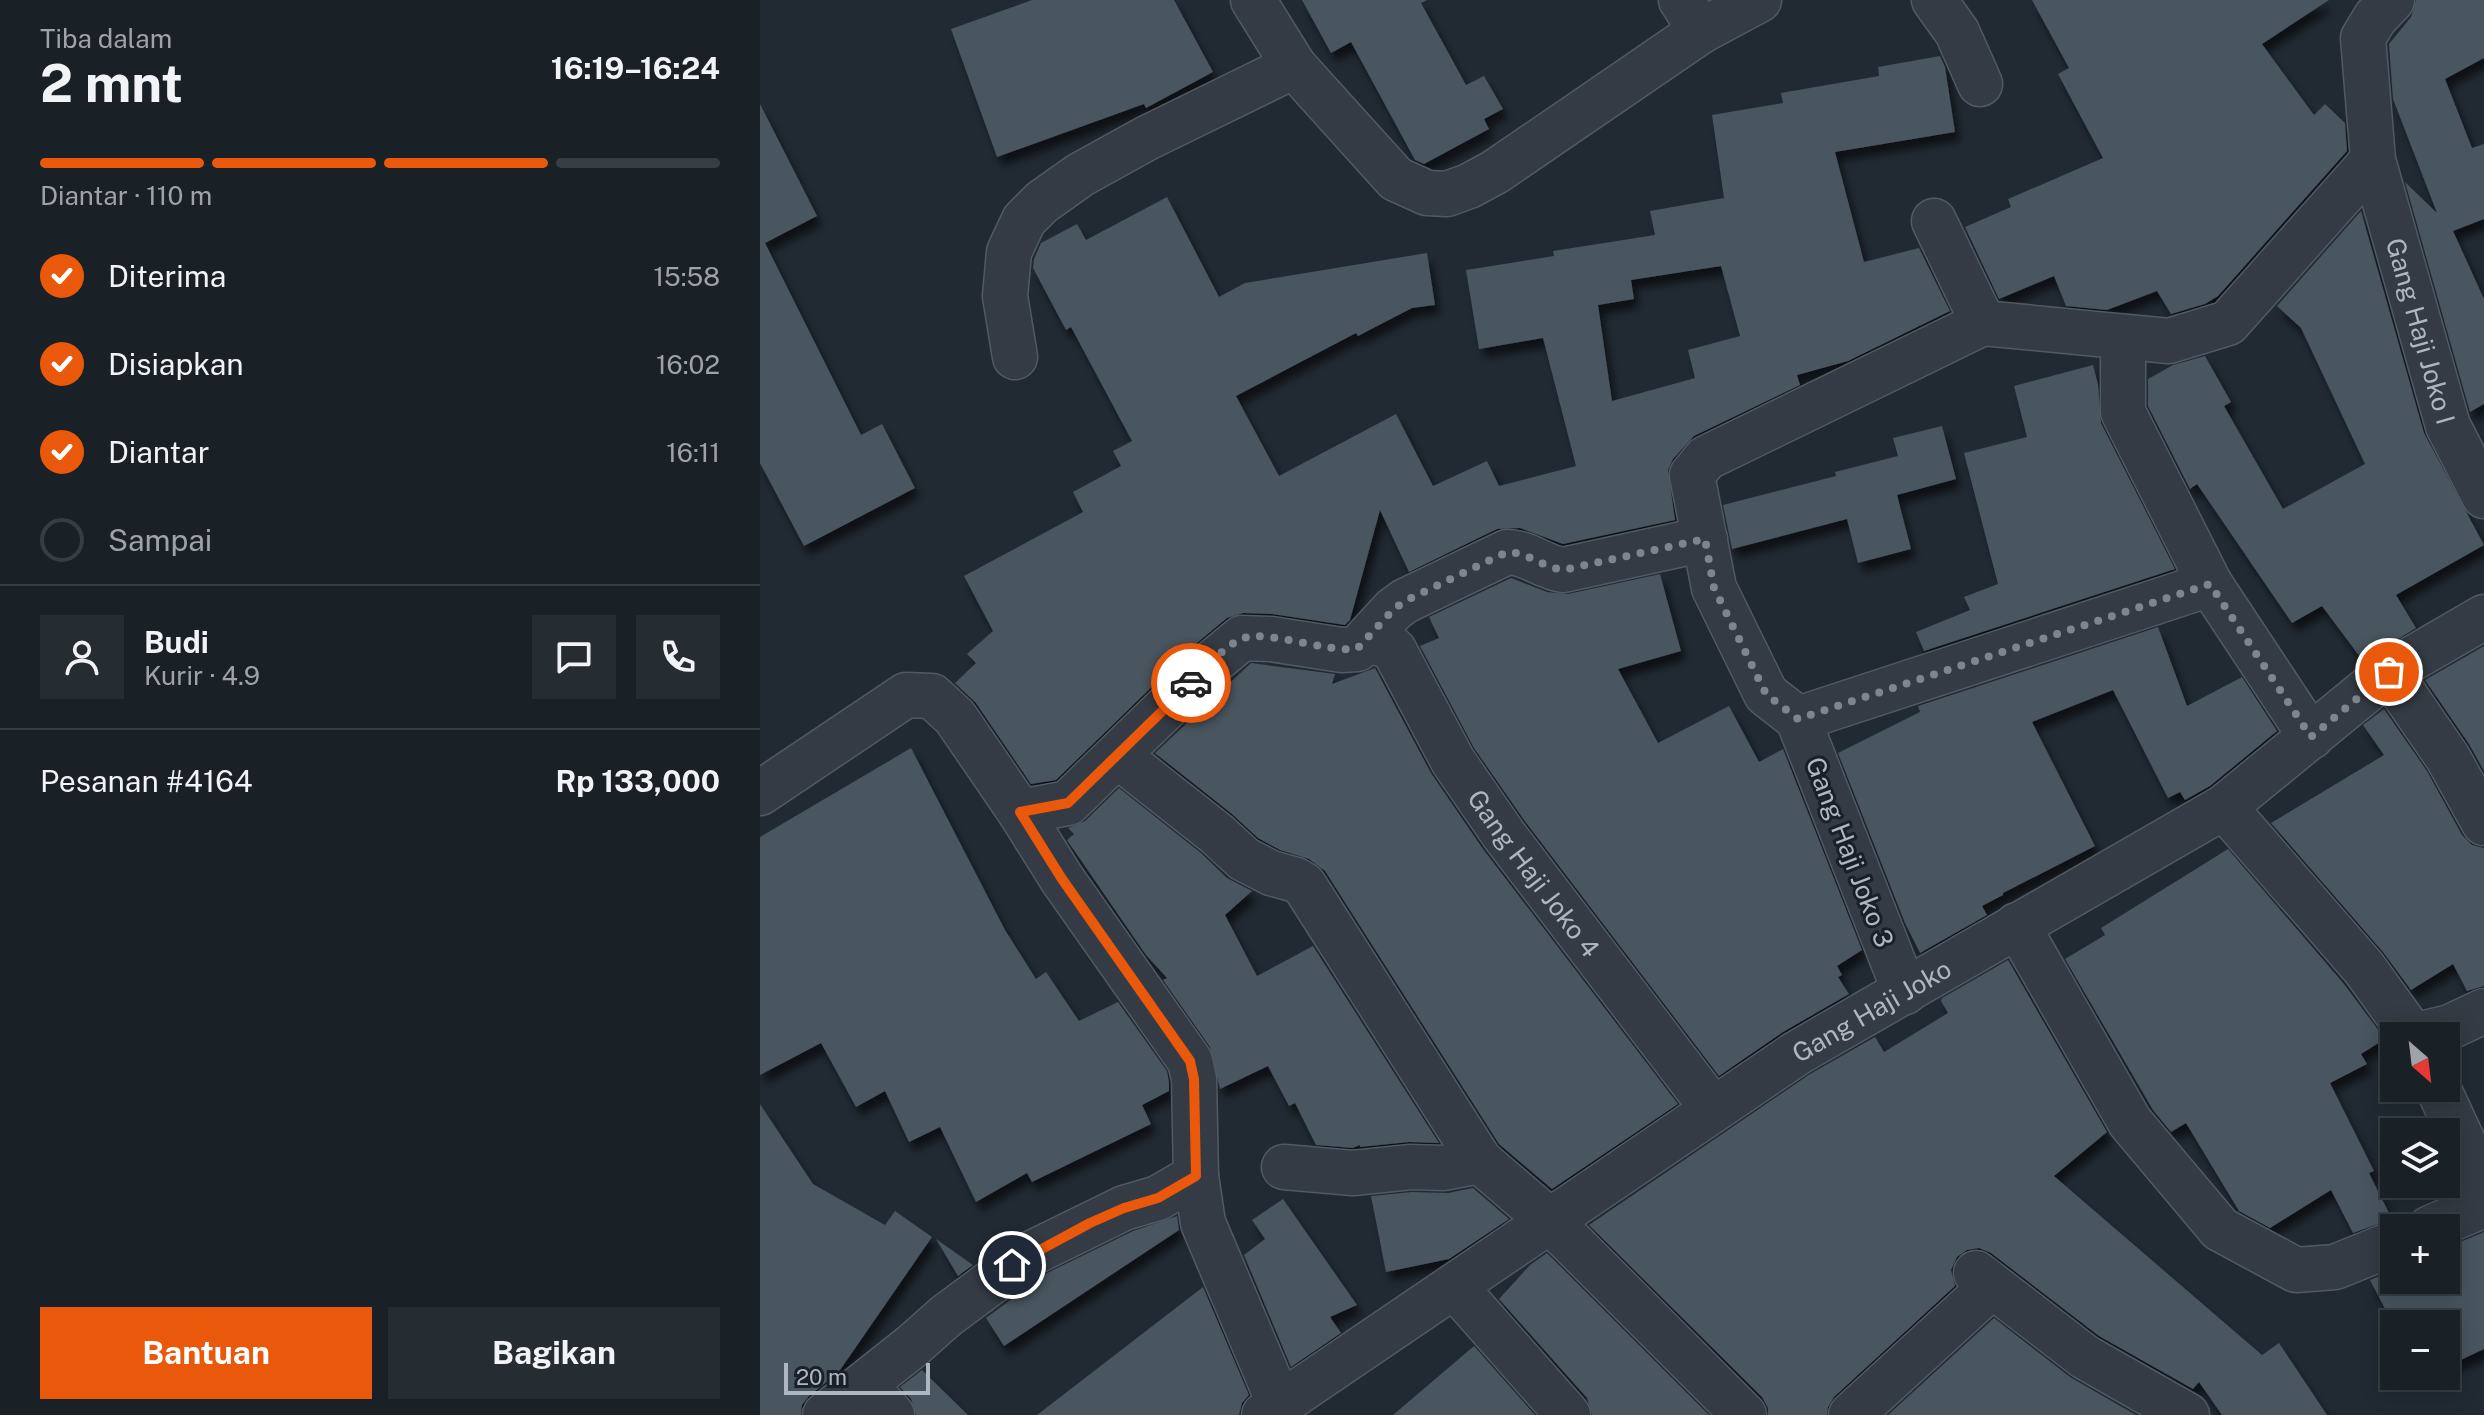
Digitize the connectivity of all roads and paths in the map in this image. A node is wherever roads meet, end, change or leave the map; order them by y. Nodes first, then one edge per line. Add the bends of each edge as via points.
1 (1253, 0) edge
2 (1759, 0) edge
3 (1934, 0) edge
4 (2392, 0) edge
5 (1691, 16) edge
6 (1294, 66) junction
7 (1980, 84) dead end
8 (2373, 160) junction
9 (1934, 221) dead end
10 (1983, 323) junction
11 (2123, 337) junction
12 (1015, 357) dead end
13 (2484, 496) edge
14 (1705, 539) junction
15 (2210, 584) junction
16 (2484, 617) edge
17 (1366, 641) junction
18 (2389, 672) junction
19 (1798, 719) junction
20 (2311, 737) junction
21 (1118, 756) junction
22 (760, 793) edge
23 (2224, 807) junction
24 (1020, 812) junction
25 (2484, 823) edge
26 (2017, 925) junction
27 (1905, 992) junction
28 (2484, 1011) edge
29 (2403, 1022) edge
30 (2460, 1022) edge
31 (2445, 1102) edge
32 (1713, 1109) junction
33 (1480, 1161) junction
34 (1284, 1167) dead end
35 (1196, 1176) junction
36 (2484, 1187) edge
37 (2484, 1205) edge
38 (2460, 1215) edge
39 (1550, 1221) junction
40 (2380, 1249) edge
41 (1454, 1286) junction
42 (878, 1400) edge
43 (1272, 1410) edge
44 (825, 1415) edge
45 (1568, 1415) edge
46 (1744, 1415) edge
47 (1851, 1415) edge
48 (2187, 1415) edge

1 - 6 street
2 - 5 street
3 - 7 street via 1957,32
4 - 8 street, Gang Haji Joko I via 2363,38
5 - 6 street via 1495,172 1447,194 1427,193 1396,179
6 - 12 street via 1080,175 1024,220 1009,252 1005,296
8 - 11 street via 2228,323 2169,341
8 - 13 street, Gang Haji Joko I via 2448,426
9 - 10 street
10 - 11 street
10 - 14 street via 1706,458 1692,475
11 - 15 street via 2123,412
14 - 17 street via 1563,570 1548,568 1522,552 1507,552 1405,601
14 - 19 street via 1714,588 1766,694
15 - 19 street
15 - 20 street
16 - 18 street, Gang Haji Joko
17 - 21 street via 1357,649 1342,650 1242,638
17 - 32 street, Gang Haji Joko 4 via 1394,650 1453,761 1504,835
18 - 20 street, Gang Haji Joko
18 - 25 street via 2448,758
19 - 27 street, Gang Haji Joko 3
20 - 23 street, Gang Haji Joko
21 - 24 street via 1068,803
21 - 33 street via 1244,859 1304,885
22 - 24 street via 885,708 906,695 919,694 932,696 955,717
23 - 26 street, Gang Haji Joko
23 - 29 street via 2364,968
24 - 35 street via 1190,1061
26 - 27 street, Gang Haji Joko
26 - 40 street via 2130,1122 2220,1229 2296,1270 2335,1267
27 - 32 street, Gang Haji Joko via 1797,1053
28 - 30 street
31 - 36 street
32 - 39 street, Gang Haji Joko
33 - 34 street via 1353,1173
33 - 39 street
35 - 42 street via 1028,1255 946,1316
35 - 43 street via 1203,1223
37 - 38 street
39 - 41 street, Gang Haji Joko
39 - 46 street
41 - 43 street, Gang Haji Joko
41 - 45 street
42 - 44 street
47 - 48 street via 1984,1279 2085,1357

